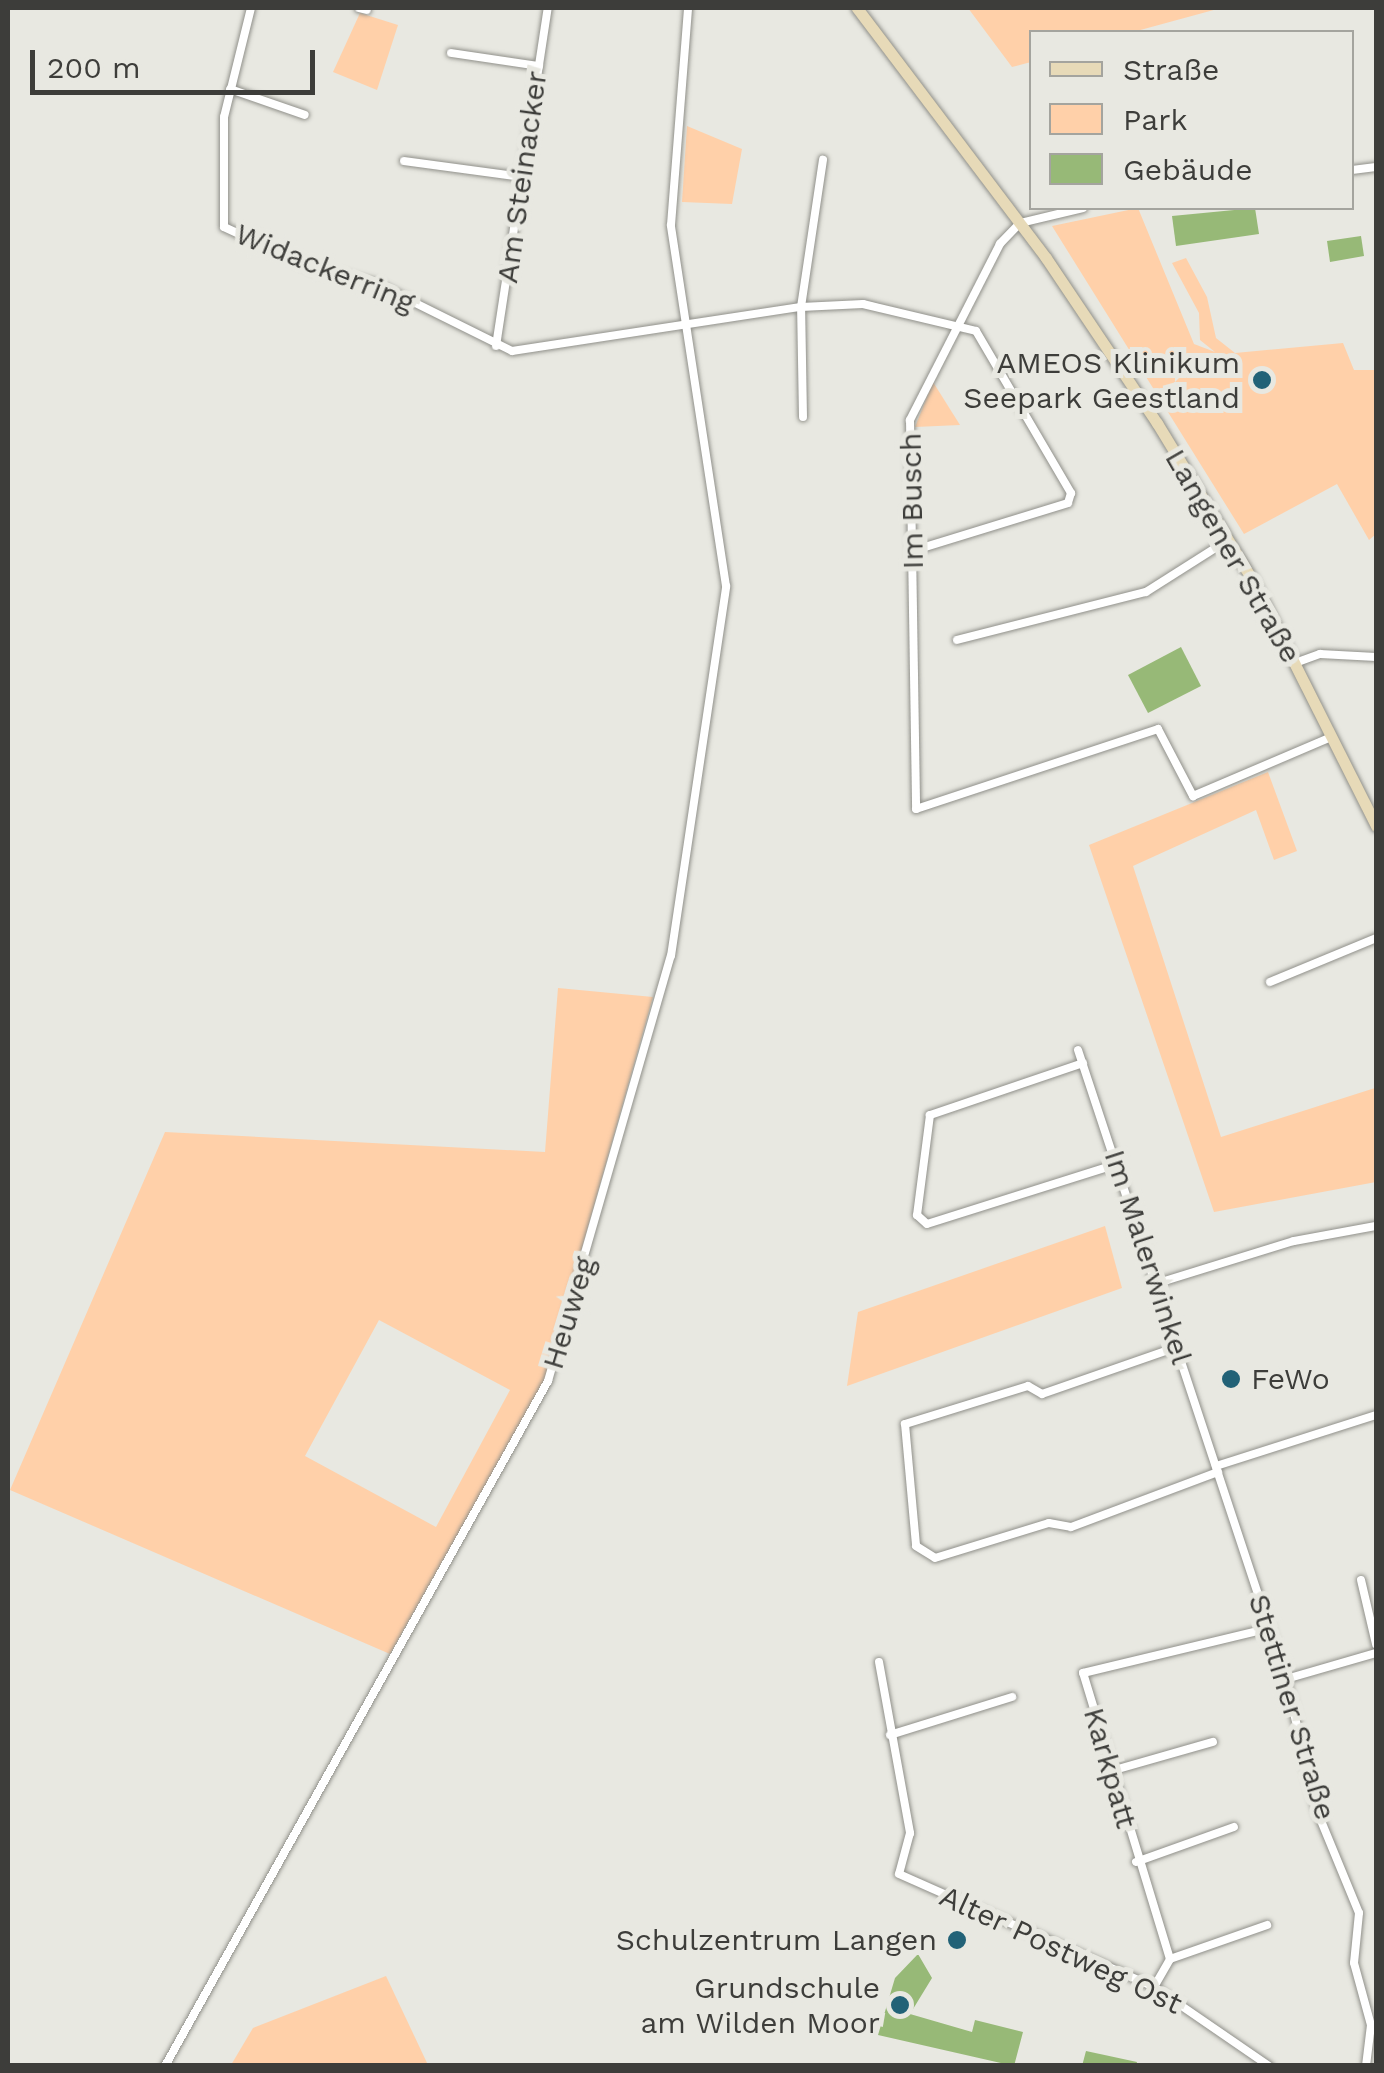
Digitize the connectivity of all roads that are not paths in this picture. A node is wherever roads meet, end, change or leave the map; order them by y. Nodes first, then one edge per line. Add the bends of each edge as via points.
1 (250, 8) edge
2 (548, 8) edge
3 (688, 8) edge
4 (856, 8) edge
5 (450, 53) dead end
6 (539, 66) junction
7 (230, 89) junction
8 (305, 115) dead end
9 (823, 160) dead end
10 (404, 161) dead end
11 (522, 177) junction
12 (1075, 210) edge
13 (1020, 224) junction
14 (801, 306) junction
15 (682, 324) junction
16 (954, 326) junction
17 (496, 346) junction
18 (802, 418) dead end
19 (1228, 540) junction
20 (912, 551) junction
21 (958, 640) dead end
22 (1376, 658) edge
23 (1295, 662) junction
24 (1331, 737) junction
25 (1376, 826) edge
26 (1376, 938) edge
27 (1270, 982) dead end
28 (1078, 1050) dead end
29 (1083, 1063) junction
30 (1117, 1164) junction
31 (1376, 1226) edge
32 (1158, 1283) junction
33 (1177, 1347) junction
34 (1376, 1415) edge
35 (1217, 1469) junction
36 (1360, 1580) dead end
37 (1270, 1628) junction
38 (1376, 1644) edge
39 (1376, 1654) edge
40 (879, 1662) dead end
41 (1286, 1679) junction
42 (1012, 1696) dead end
43 (890, 1735) junction
44 (1213, 1742) dead end
45 (1111, 1771) junction
46 (1234, 1828) dead end
47 (1136, 1862) junction
48 (1268, 1925) dead end
49 (1170, 1960) junction
50 (1154, 1988) junction
51 (165, 2066) edge
52 (1269, 2066) edge
53 (1366, 2066) edge

1 - 7 street, Widackerring
2 - 6 street, Am Steinacker
3 - 15 street, Heuweg via 671,209
4 - 13 main road, Langener Straße
5 - 6 street
6 - 11 street, Am Steinacker
7 - 8 street
7 - 17 street, Widackerring via 224,228 315,268 375,283
9 - 14 street
10 - 11 street
11 - 17 street, Am Steinacker
12 - 13 street
13 - 16 street, Im Busch via 1000,244
13 - 19 main road, Langener Straße
14 - 15 street
14 - 16 street via 863,304
14 - 18 street
15 - 17 street via 512,350
15 - 51 street, Heuweg via 726,586 676,938 555,1363
16 - 20 street, Im Busch via 910,420
16 - 20 street via 976,330 1071,493 1068,503
19 - 21 street via 1146,592
19 - 23 main road, Langener Straße
20 - 24 street, Im Busch via 916,808 1158,728 1194,796
22 - 23 street via 1320,654
23 - 24 main road, Langener Straße
24 - 25 main road, Langener Straße
26 - 27 street
28 - 29 street, Im Malerwinkel
29 - 30 street, Im Malerwinkel
29 - 30 street via 930,1115 918,1215 927,1224
30 - 32 street, Im Malerwinkel
31 - 32 street via 1294,1241
32 - 33 street, Im Malerwinkel
33 - 35 street, Im Malerwinkel
33 - 35 street via 1042,1394 1028,1386 904,1424 916,1546 935,1558 1049,1522 1072,1526
34 - 35 street
35 - 37 street, Stettiner Straße
36 - 38 street
37 - 41 street, Stettiner Straße
37 - 45 street, Karkpatt via 1082,1673
39 - 41 street
40 - 43 street
41 - 53 street, Stettiner Straße via 1317,1811 1359,1914 1354,1963 1371,2025
42 - 43 street
43 - 50 street, Alter Postweg Ost via 910,1832 899,1874
44 - 45 street
45 - 47 street, Karkpatt
46 - 47 street
47 - 49 street, Karkpatt
48 - 49 street
49 - 50 street
50 - 52 street, Alter Postweg Ost

